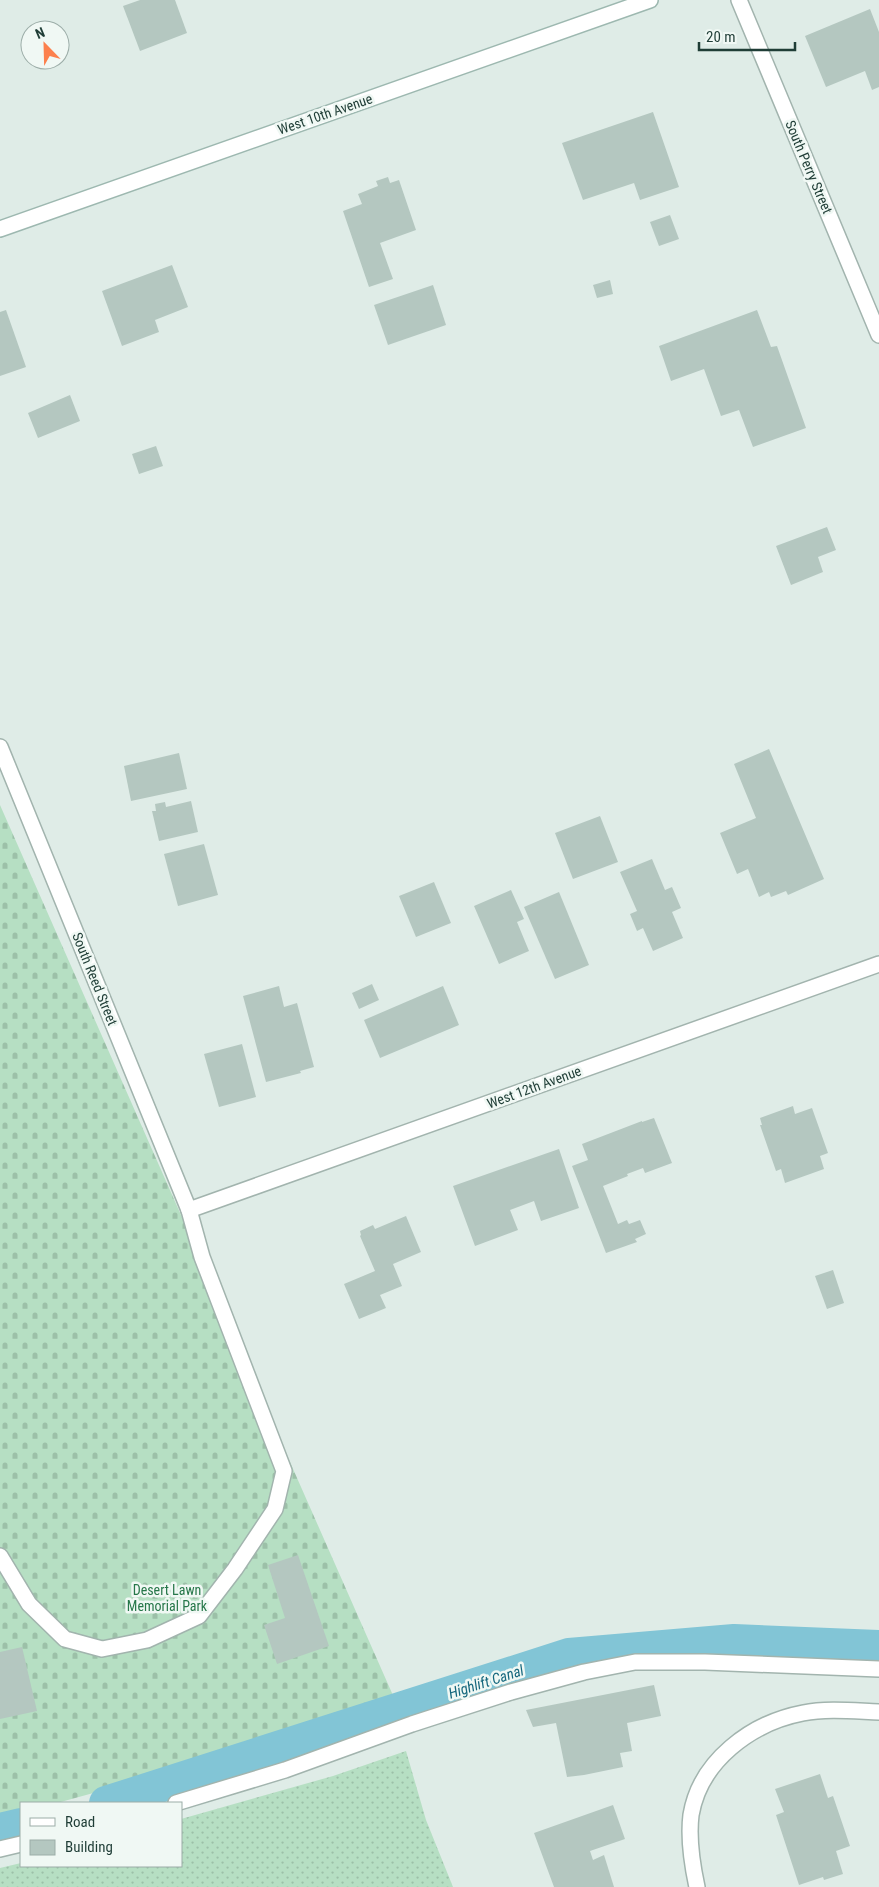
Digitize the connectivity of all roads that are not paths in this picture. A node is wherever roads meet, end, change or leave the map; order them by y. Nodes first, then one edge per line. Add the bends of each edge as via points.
1 (650, 0) edge
2 (739, 0) edge
3 (0, 229) edge
4 (879, 335) edge
5 (0, 747) edge
6 (879, 964) edge
7 (189, 1210) junction
8 (0, 1556) edge
9 (879, 1669) edge
10 (879, 1712) edge
11 (179, 1802) edge
12 (20, 1844) edge
13 (0, 1849) edge
14 (698, 1887) edge

1 - 3 street, West 10th Avenue
2 - 4 street, South Perry Street
5 - 7 street, South Reed Street
6 - 7 street, West 12th Avenue
7 - 8 street, South Reed Street via 202,1257 284,1471 276,1509 199,1616 147,1640 102,1649 65,1639 29,1604
9 - 11 street via 635,1662 510,1692 285,1770
10 - 14 street via 826,1710 784,1717 758,1729 713,1765 700,1787 692,1815 690,1843
12 - 13 street

